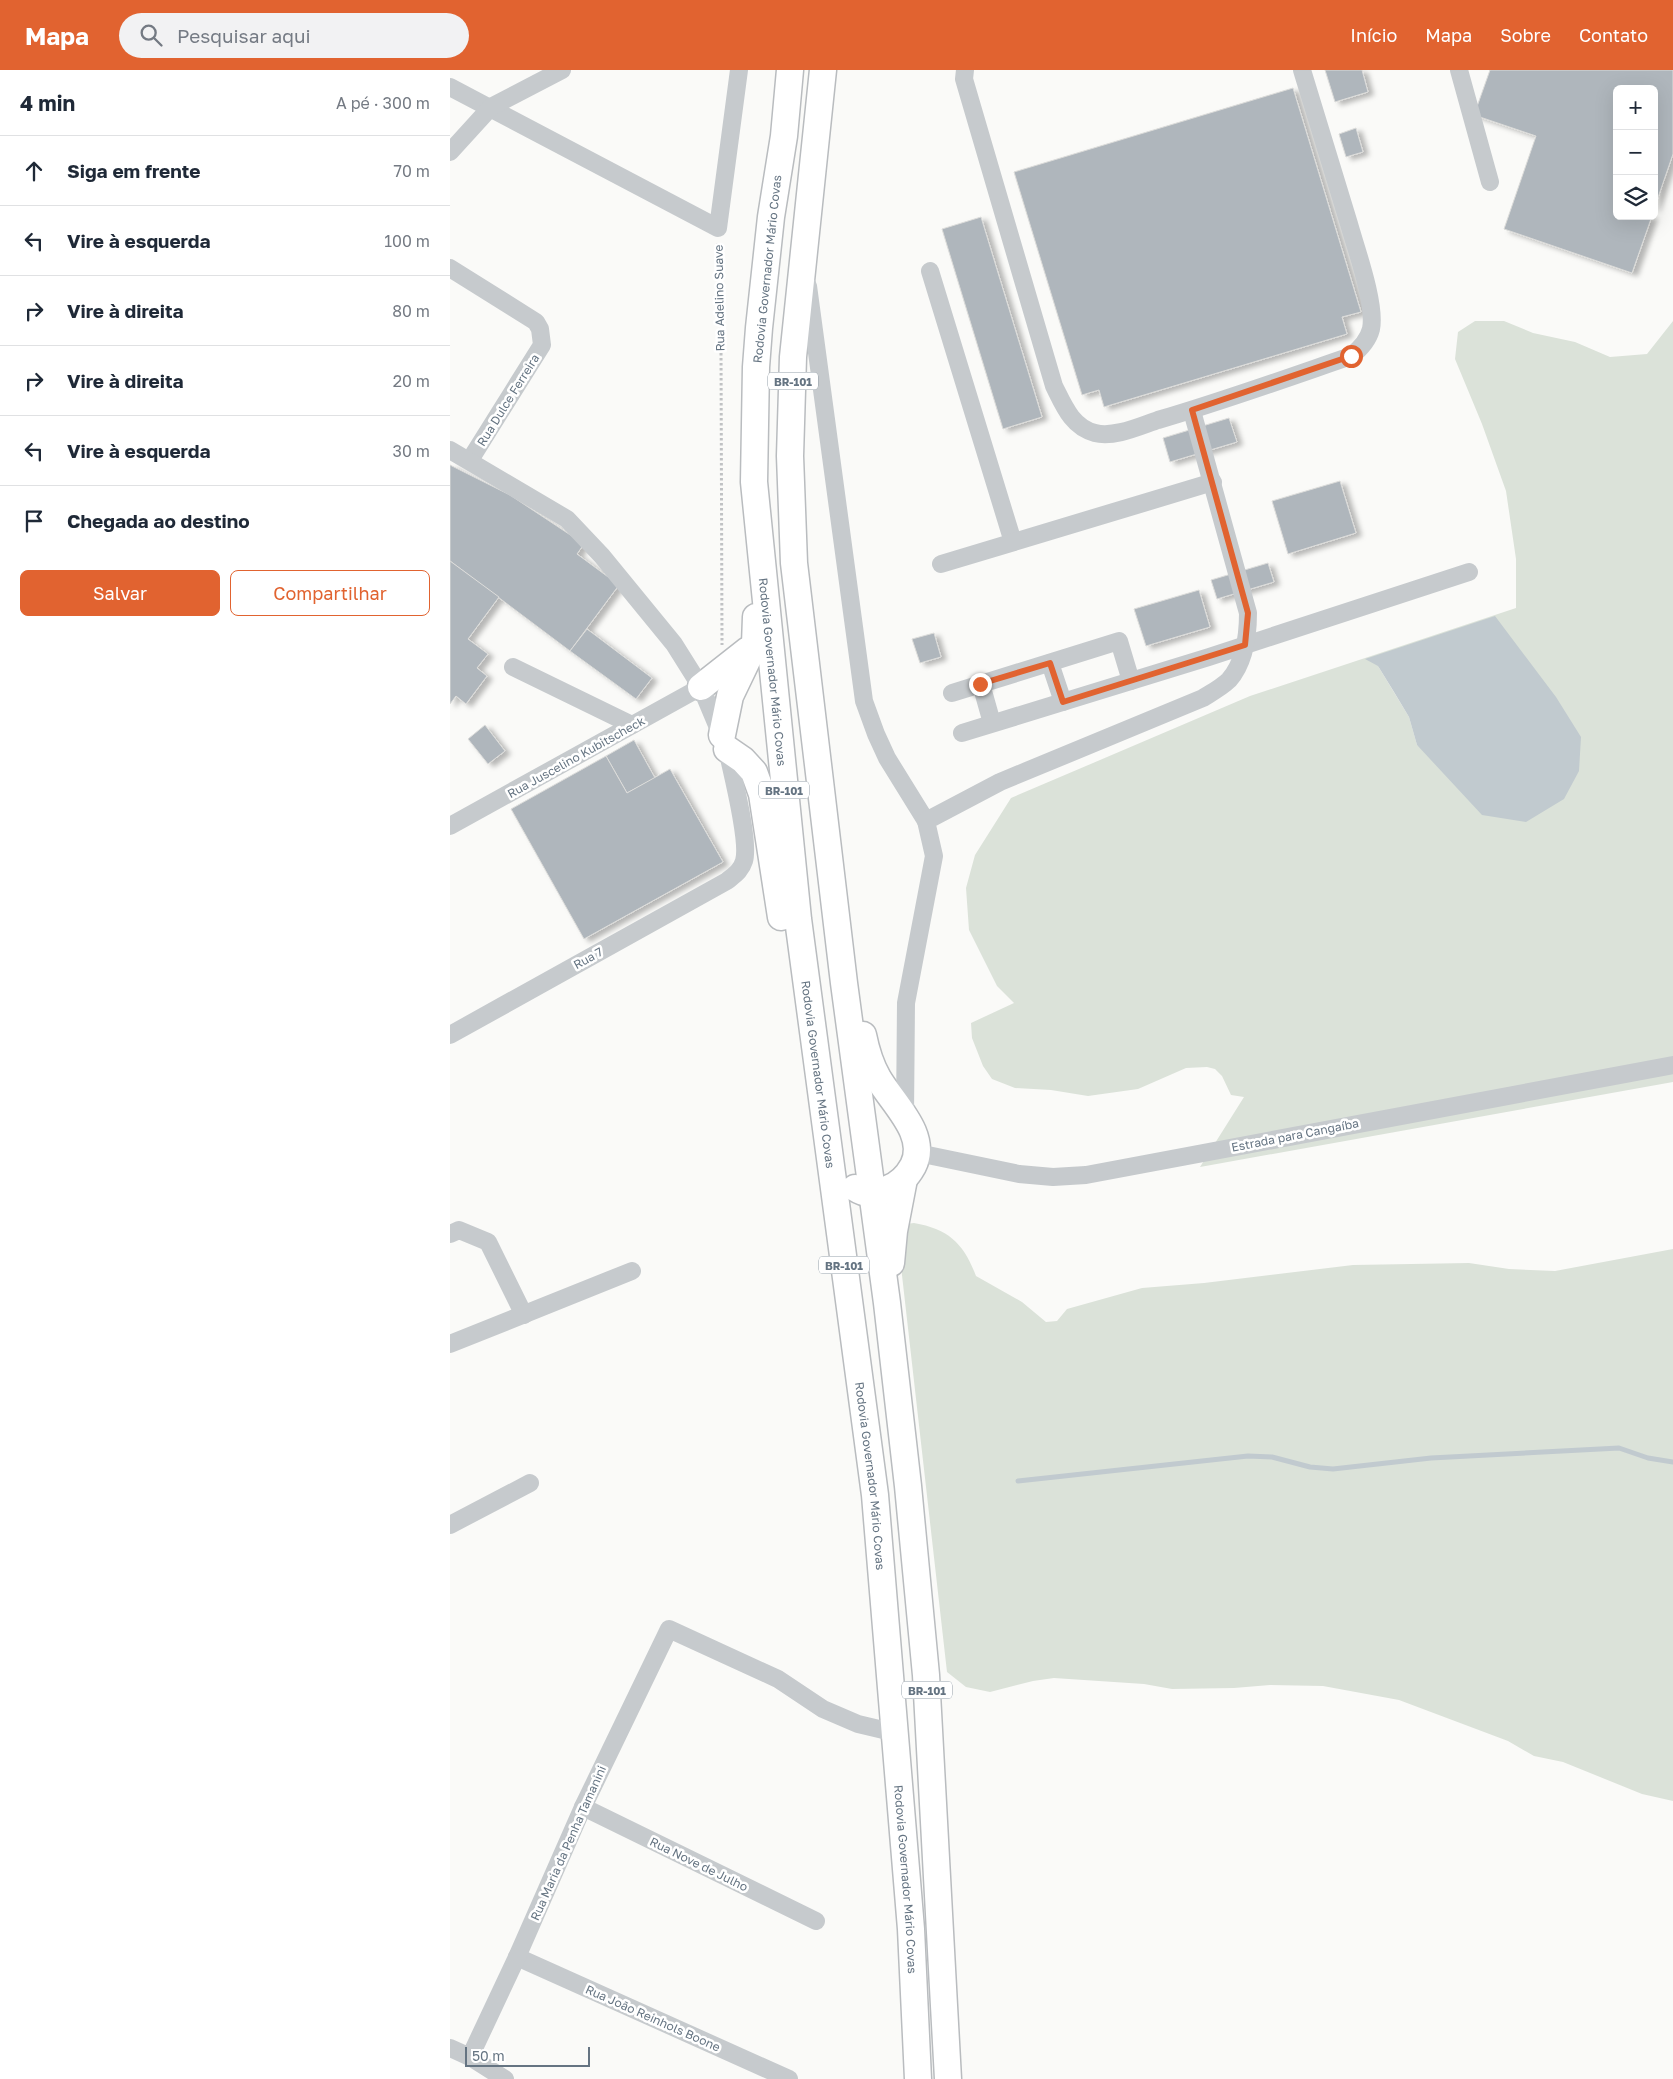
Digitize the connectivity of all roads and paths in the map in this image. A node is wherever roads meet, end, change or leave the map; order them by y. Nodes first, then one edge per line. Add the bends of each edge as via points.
1 (562, 70) edge
2 (739, 70) edge
3 (790, 70) edge
4 (823, 70) edge
5 (965, 70) edge
6 (1302, 70) edge
7 (1459, 70) edge
8 (450, 87) edge
9 (490, 107) junction
10 (450, 152) edge
11 (1490, 182) dead end
12 (718, 228) junction
13 (803, 250) junction
14 (450, 268) edge
15 (930, 271) dead end
16 (1192, 410) junction
17 (450, 450) edge
18 (470, 460) junction
19 (1213, 482) junction
20 (1013, 542) junction
21 (941, 564) dead end
22 (1469, 572) dead end
23 (762, 576) junction
24 (755, 644) junction
25 (1245, 645) junction
26 (1050, 663) junction
27 (513, 667) dead end
28 (722, 670) junction
29 (1131, 681) junction
30 (980, 684) junction
31 (701, 687) junction
32 (952, 694) dead end
33 (1063, 702) junction
34 (992, 724) junction
35 (632, 725) junction
36 (814, 733) junction
37 (962, 733) dead end
38 (724, 742) junction
39 (926, 821) junction
40 (450, 826) edge
41 (809, 1002) junction
42 (450, 1035) edge
43 (1673, 1065) edge
44 (824, 1113) junction
45 (905, 1118) junction
46 (918, 1153) junction
47 (904, 1179) junction
48 (872, 1194) junction
49 (450, 1234) edge
50 (632, 1271) dead end
51 (888, 1303) junction
52 (524, 1315) junction
53 (450, 1344) edge
54 (530, 1483) dead end
55 (450, 1525) edge
56 (896, 1733) junction
57 (583, 1807) junction
58 (816, 1921) dead end
59 (517, 1957) junction
60 (450, 2048) edge
61 (470, 2057) junction
62 (505, 2079) edge
63 (789, 2079) edge
64 (918, 2079) edge
65 (948, 2079) edge

1 - 9 street
2 - 12 street
3 - 23 highway, Rodovia Governador Mário Covas / BR-101 via 756,367 754,482
4 - 13 highway, BR-101
5 - 16 street via 964,79 1054,386 1068,415 1081,427 1097,434 1118,432
6 - 16 street via 1360,261 1372,316 1371,329 1360,349 1351,356
7 - 11 street
8 - 9 street, Rua Adelino Suave
9 - 10 street
9 - 12 street, Rua Adelino Suave
12 - 28 path, Rua Adelino Suave
13 - 36 highway, BR-101 via 793,357 790,456 794,564
13 - 39 street via 864,701 887,758
14 - 18 street, Rua Dulce Ferreira via 536,322 542,345
15 - 20 street
16 - 19 street
17 - 18 street, Rua 7
18 - 31 street, Rua 7 via 567,519 657,621
19 - 20 street
19 - 25 street via 1248,613
20 - 21 street
22 - 25 street
23 - 24 highway
23 - 41 highway, Rodovia Governador Mário Covas / BR-101
24 - 28 highway
24 - 38 highway via 730,696
25 - 29 street
25 - 39 street via 1239,665 1228,681 1203,698 1000,782
26 - 29 street via 1119,641
26 - 30 street
26 - 33 street
27 - 35 street
28 - 31 highway
29 - 33 street
30 - 32 street
30 - 34 street
31 - 35 street, Rua Juscelino Kubitscheck
31 - 38 street, Rua 7
33 - 34 street
34 - 37 street
35 - 40 street, Rua Juscelino Kubitscheck
36 - 45 highway via 834,768 866,1053 878,1078
36 - 48 highway, BR-101
38 - 42 street, Rua 7 via 746,844 744,861 738,872
38 - 44 highway via 754,772 762,794 805,1080
39 - 45 street via 934,856 906,1003
41 - 44 highway, Rodovia Governador Mário Covas / BR-101
41 - 48 highway via 825,1024 848,1182 862,1193
43 - 46 street, Estrada para Cangaíba via 1086,1176 1052,1178 1019,1174
44 - 56 highway, Rodovia Governador Mário Covas / BR-101 via 875,1495
45 - 46 highway
46 - 47 highway
47 - 48 highway
47 - 51 highway via 894,1230
48 - 51 highway
49 - 52 street via 459,1230 488,1242
50 - 52 street
51 - 65 highway, BR-101 via 926,1675
52 - 53 street
54 - 55 street
56 - 57 street, Rua Maria da Penha Tamanini via 858,1724 823,1709 778,1679 669,1630
56 - 64 highway, Rodovia Governador Mário Covas / BR-101 via 911,1929
57 - 58 street, Rua Nove de Julho
57 - 59 street, Rua Maria da Penha Tamanini
59 - 61 street, Rua Maria da Penha Tamanini
59 - 63 street, Rua João Reinhols Boone
60 - 61 street
61 - 62 street

